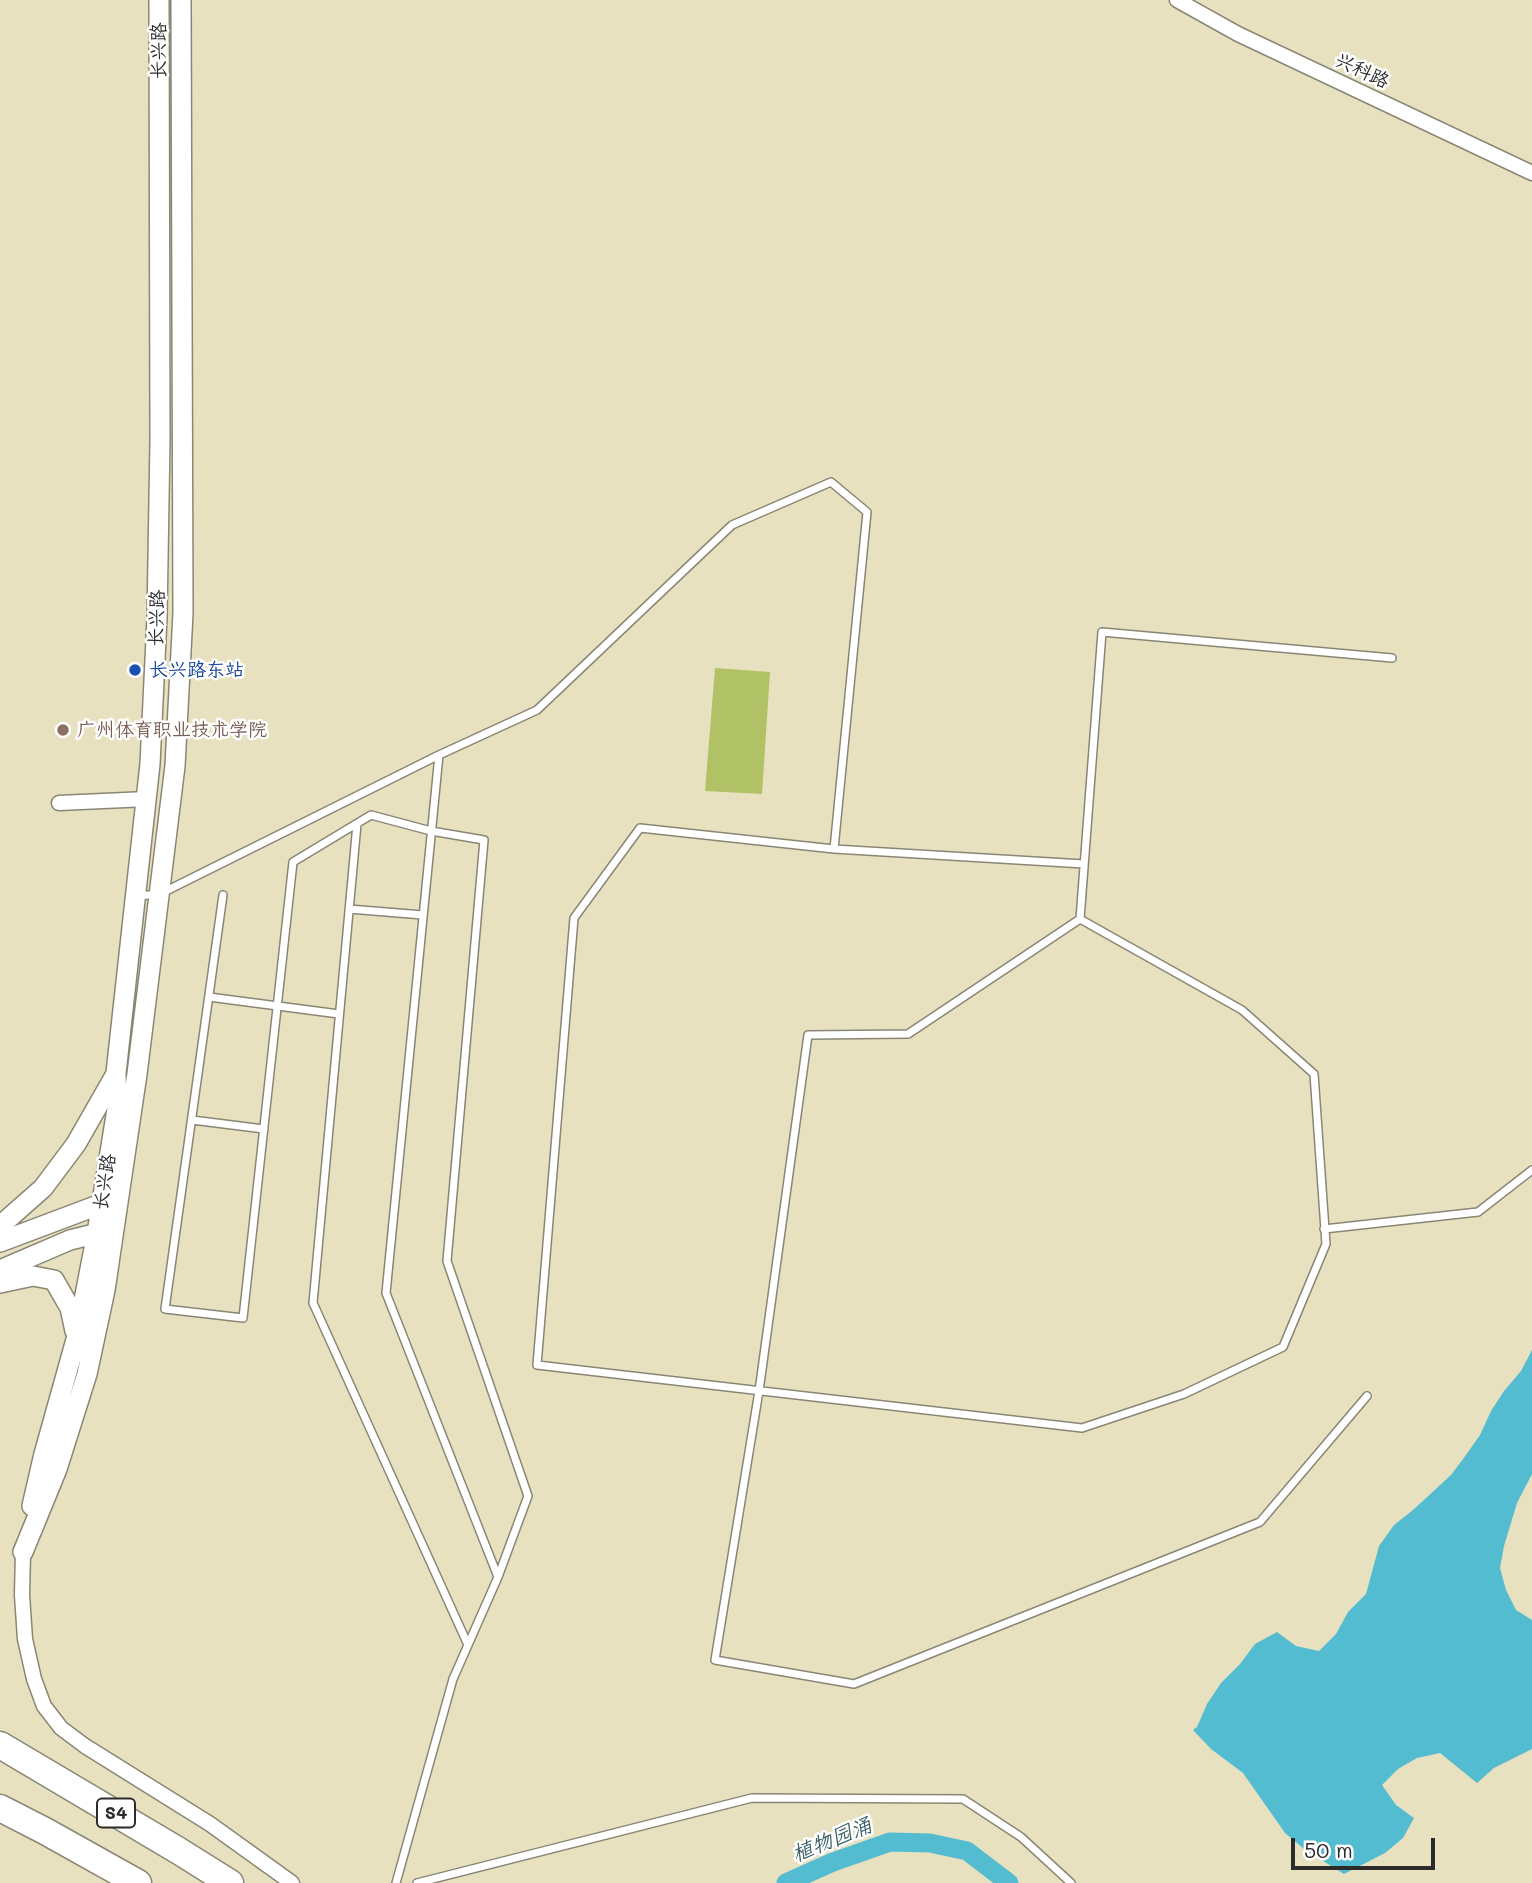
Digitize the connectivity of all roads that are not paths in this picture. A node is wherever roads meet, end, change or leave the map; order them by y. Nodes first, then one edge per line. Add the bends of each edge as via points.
1 (159, 0) edge
2 (181, 0) edge
3 (1177, 0) edge
4 (1532, 173) edge
5 (1392, 658) dead end
6 (439, 755) junction
7 (146, 799) junction
8 (59, 803) dead end
9 (357, 824) junction
10 (431, 831) junction
11 (834, 849) junction
12 (1084, 864) junction
13 (160, 894) junction
14 (223, 895) dead end
15 (137, 896) junction
16 (349, 909) junction
17 (423, 915) junction
18 (1080, 919) junction
19 (209, 997) junction
20 (277, 1005) junction
21 (339, 1014) junction
22 (116, 1073) junction
23 (191, 1120) junction
24 (264, 1129) junction
25 (1532, 1170) edge
26 (110, 1204) junction
27 (0, 1226) edge
28 (1324, 1229) junction
29 (106, 1231) junction
30 (0, 1242) edge
31 (0, 1270) edge
32 (0, 1283) edge
33 (77, 1336) junction
34 (759, 1391) junction
35 (1367, 1396) dead end
36 (23, 1552) junction
37 (498, 1577) junction
38 (468, 1645) junction
39 (0, 1745) edge
40 (0, 1808) edge
41 (138, 1883) edge
42 (230, 1883) edge
43 (292, 1883) edge
44 (396, 1883) edge
45 (417, 1883) edge
46 (1071, 1883) edge

1 - 7 street, 长兴路 via 158,577
2 - 13 street, 长兴路 via 183,613 175,766
3 - 4 street, 兴科路 via 1238,34
5 - 12 lane via 1102,632
6 - 10 lane
6 - 11 lane via 537,710 732,525 831,482 867,512
6 - 13 lane
7 - 8 street
7 - 15 street, 长兴路
9 - 10 lane via 371,815
9 - 16 lane
9 - 20 lane via 293,862
10 - 17 lane
10 - 37 lane via 484,840 447,1261 528,1496
11 - 12 lane
11 - 34 lane via 640,828 574,918 537,1366
12 - 18 lane
13 - 15 lane
13 - 26 street, 长兴路 via 137,1074
14 - 19 lane
15 - 22 street, 长兴路
16 - 17 lane
16 - 21 lane
17 - 37 lane via 386,1293
18 - 28 lane via 1242,1010 1314,1074
18 - 34 lane via 908,1034 808,1035
19 - 20 lane
19 - 23 lane
20 - 21 lane
20 - 24 lane
21 - 38 lane via 313,1303
22 - 26 street, 长兴路
22 - 27 street via 76,1144 43,1188
23 - 24 lane
23 - 24 lane via 165,1309 204,1314 243,1318
25 - 28 lane via 1478,1212
26 - 29 street, 长兴路
26 - 30 street
28 - 34 lane via 1326,1244 1283,1347 1184,1394 1082,1428
29 - 31 street via 70,1240
29 - 33 street
29 - 36 street via 105,1290 88,1374
32 - 33 street via 33,1276 54,1280 70,1308
33 - 36 street via 35,1488
34 - 35 lane via 715,1660 854,1684 1260,1522
36 - 43 street via 25,1639 44,1706 61,1728 211,1824
37 - 38 lane
38 - 44 lane via 453,1679
39 - 42 highway, S4
40 - 41 highway, S4
45 - 46 lane via 752,1798 963,1798 1021,1837

